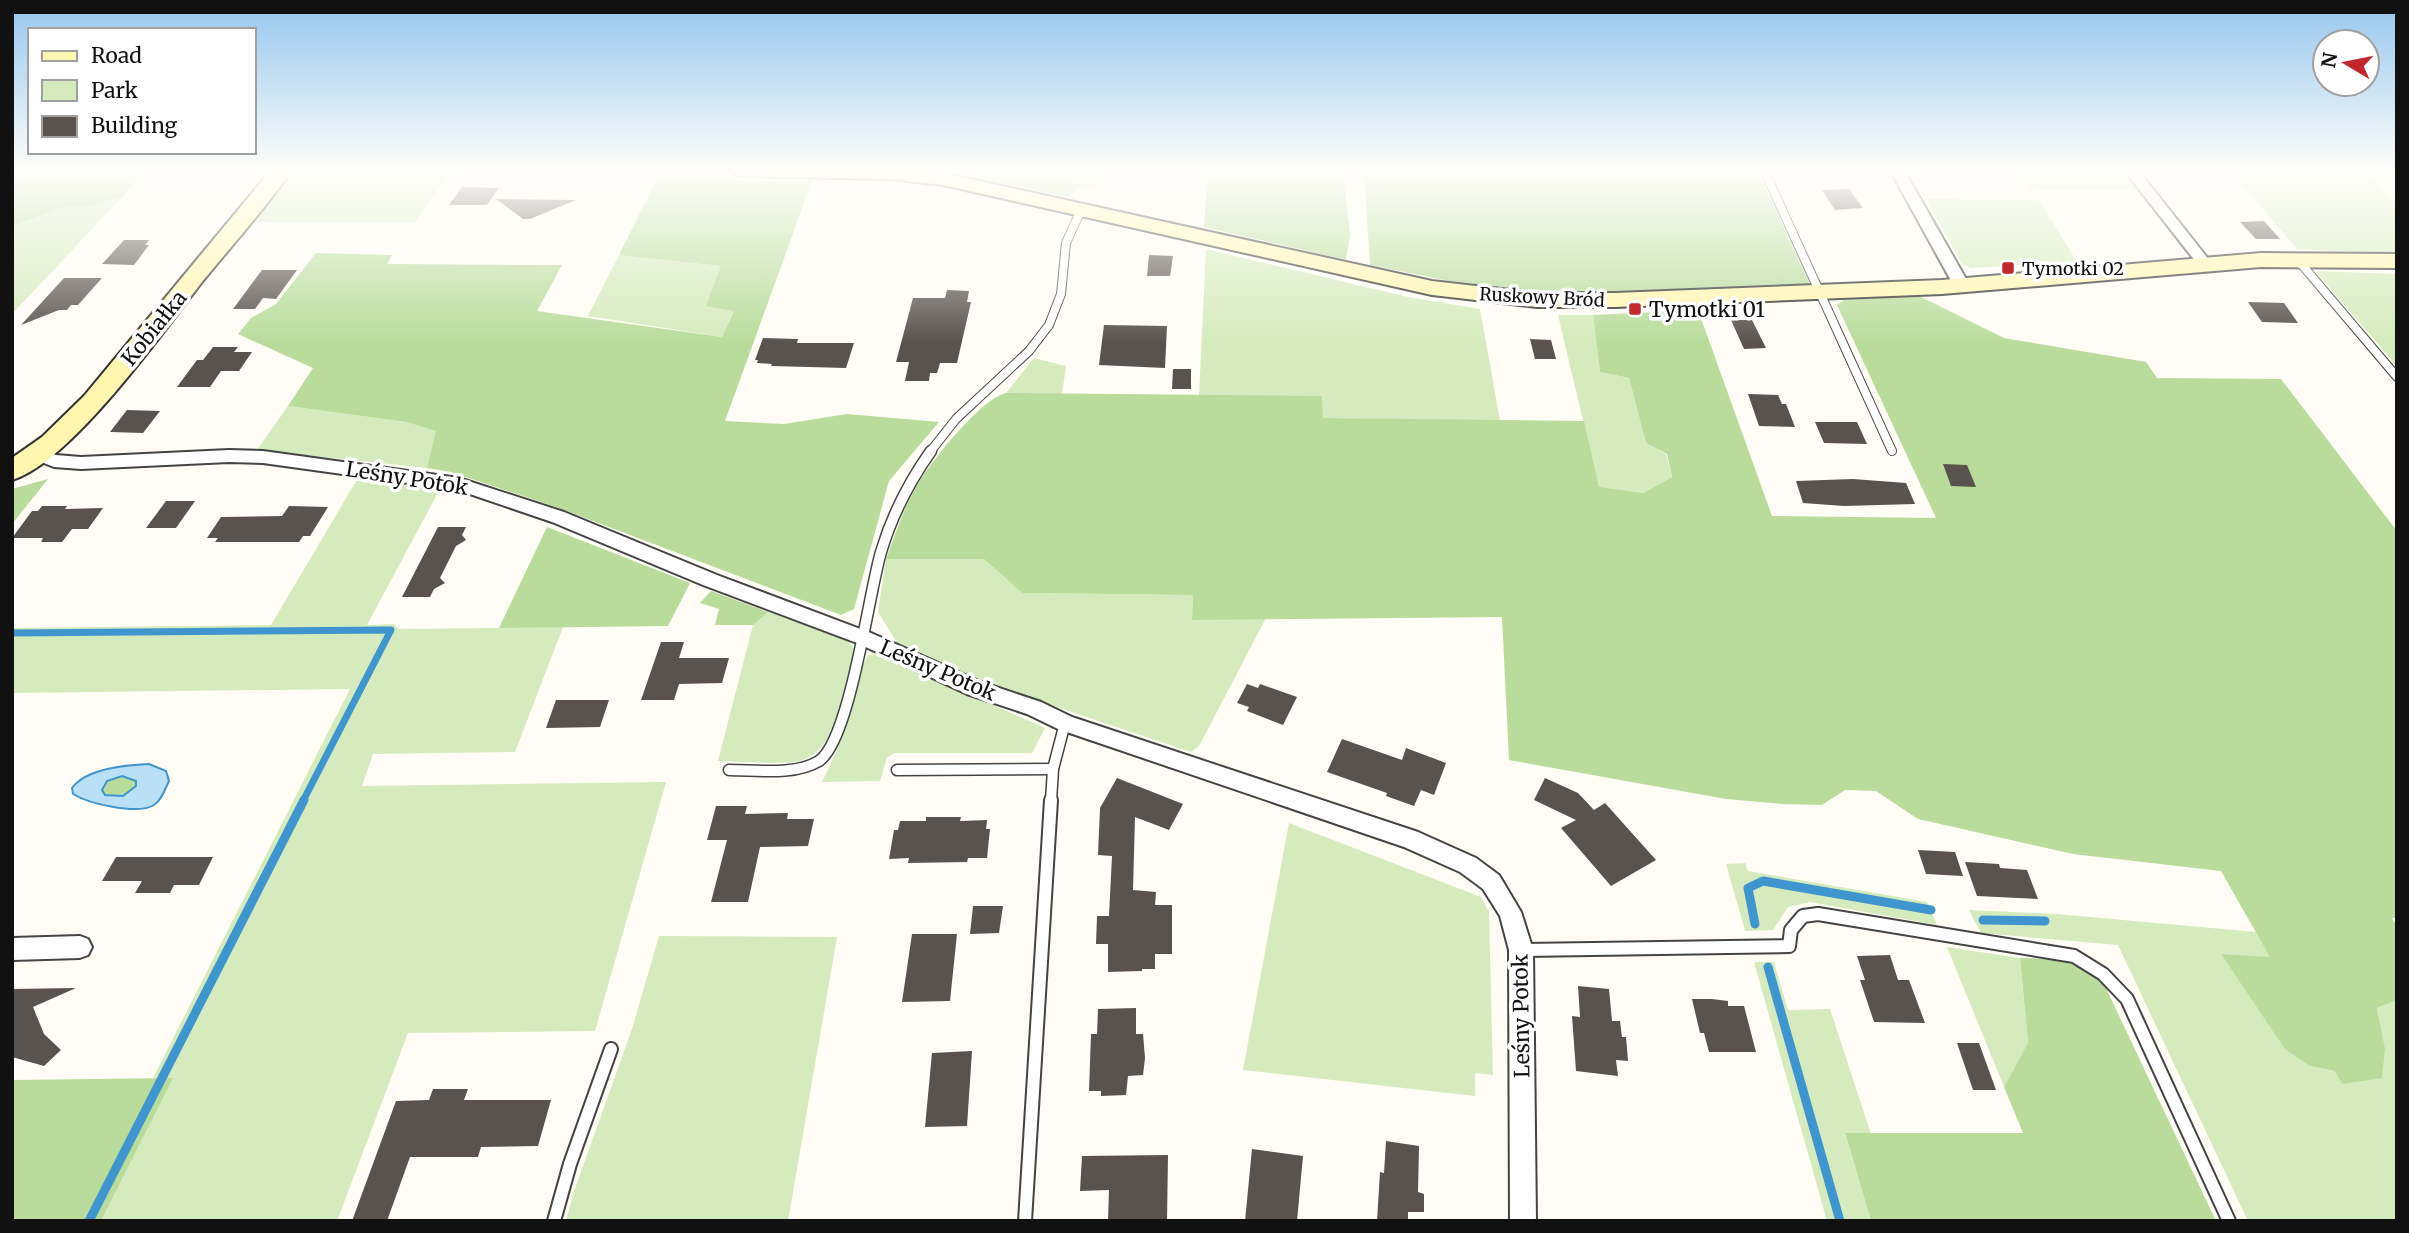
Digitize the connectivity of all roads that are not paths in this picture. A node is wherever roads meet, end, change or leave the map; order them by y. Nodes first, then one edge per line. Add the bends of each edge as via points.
1 (235, 228) edge
2 (1073, 228) edge
3 (1160, 228) edge
4 (1791, 228) edge
5 (1929, 228) edge
6 (2176, 228) edge
7 (2297, 259) junction
8 (2397, 261) edge
9 (2204, 263) junction
10 (1962, 286) junction
11 (1821, 293) junction
12 (2397, 377) edge
13 (1892, 451) dead end
14 (37, 454) junction
15 (12, 471) edge
16 (864, 638) junction
17 (1065, 723) junction
18 (1053, 769) junction
19 (729, 770) dead end
20 (897, 770) dead end
21 (80, 947) dead end
22 (12, 949) edge
23 (1521, 950) junction
24 (611, 1049) dead end
25 (554, 1221) edge
26 (1025, 1221) edge
27 (1523, 1221) edge
28 (2229, 1221) edge

1 - 14 street, Kobiałka via 93,402
2 - 16 lane via 1063,292 1047,328 956,419 894,511 874,576
3 - 11 street, Ruskowy Bród via 1432,288 1513,298 1615,300
4 - 11 lane
5 - 10 street
6 - 9 street
7 - 8 street, Ruskowy Bród
7 - 9 street, Ruskowy Bród
7 - 12 lane
9 - 10 street, Ruskowy Bród
10 - 11 street, Ruskowy Bród
11 - 13 lane
14 - 15 street, Kobiałka
14 - 16 street, Leśny Potok via 81,463 263,457 459,484 558,517
16 - 17 street, Leśny Potok
16 - 19 lane via 834,741 824,757 791,769
17 - 18 lane
17 - 23 street, Leśny Potok via 1410,839 1468,865 1491,882 1510,912
18 - 20 lane
18 - 26 lane
21 - 22 street
23 - 27 street, Leśny Potok
23 - 28 lane via 1789,946 1791,930 1803,916 1818,914 2074,956 2091,964 2127,999
24 - 25 lane

